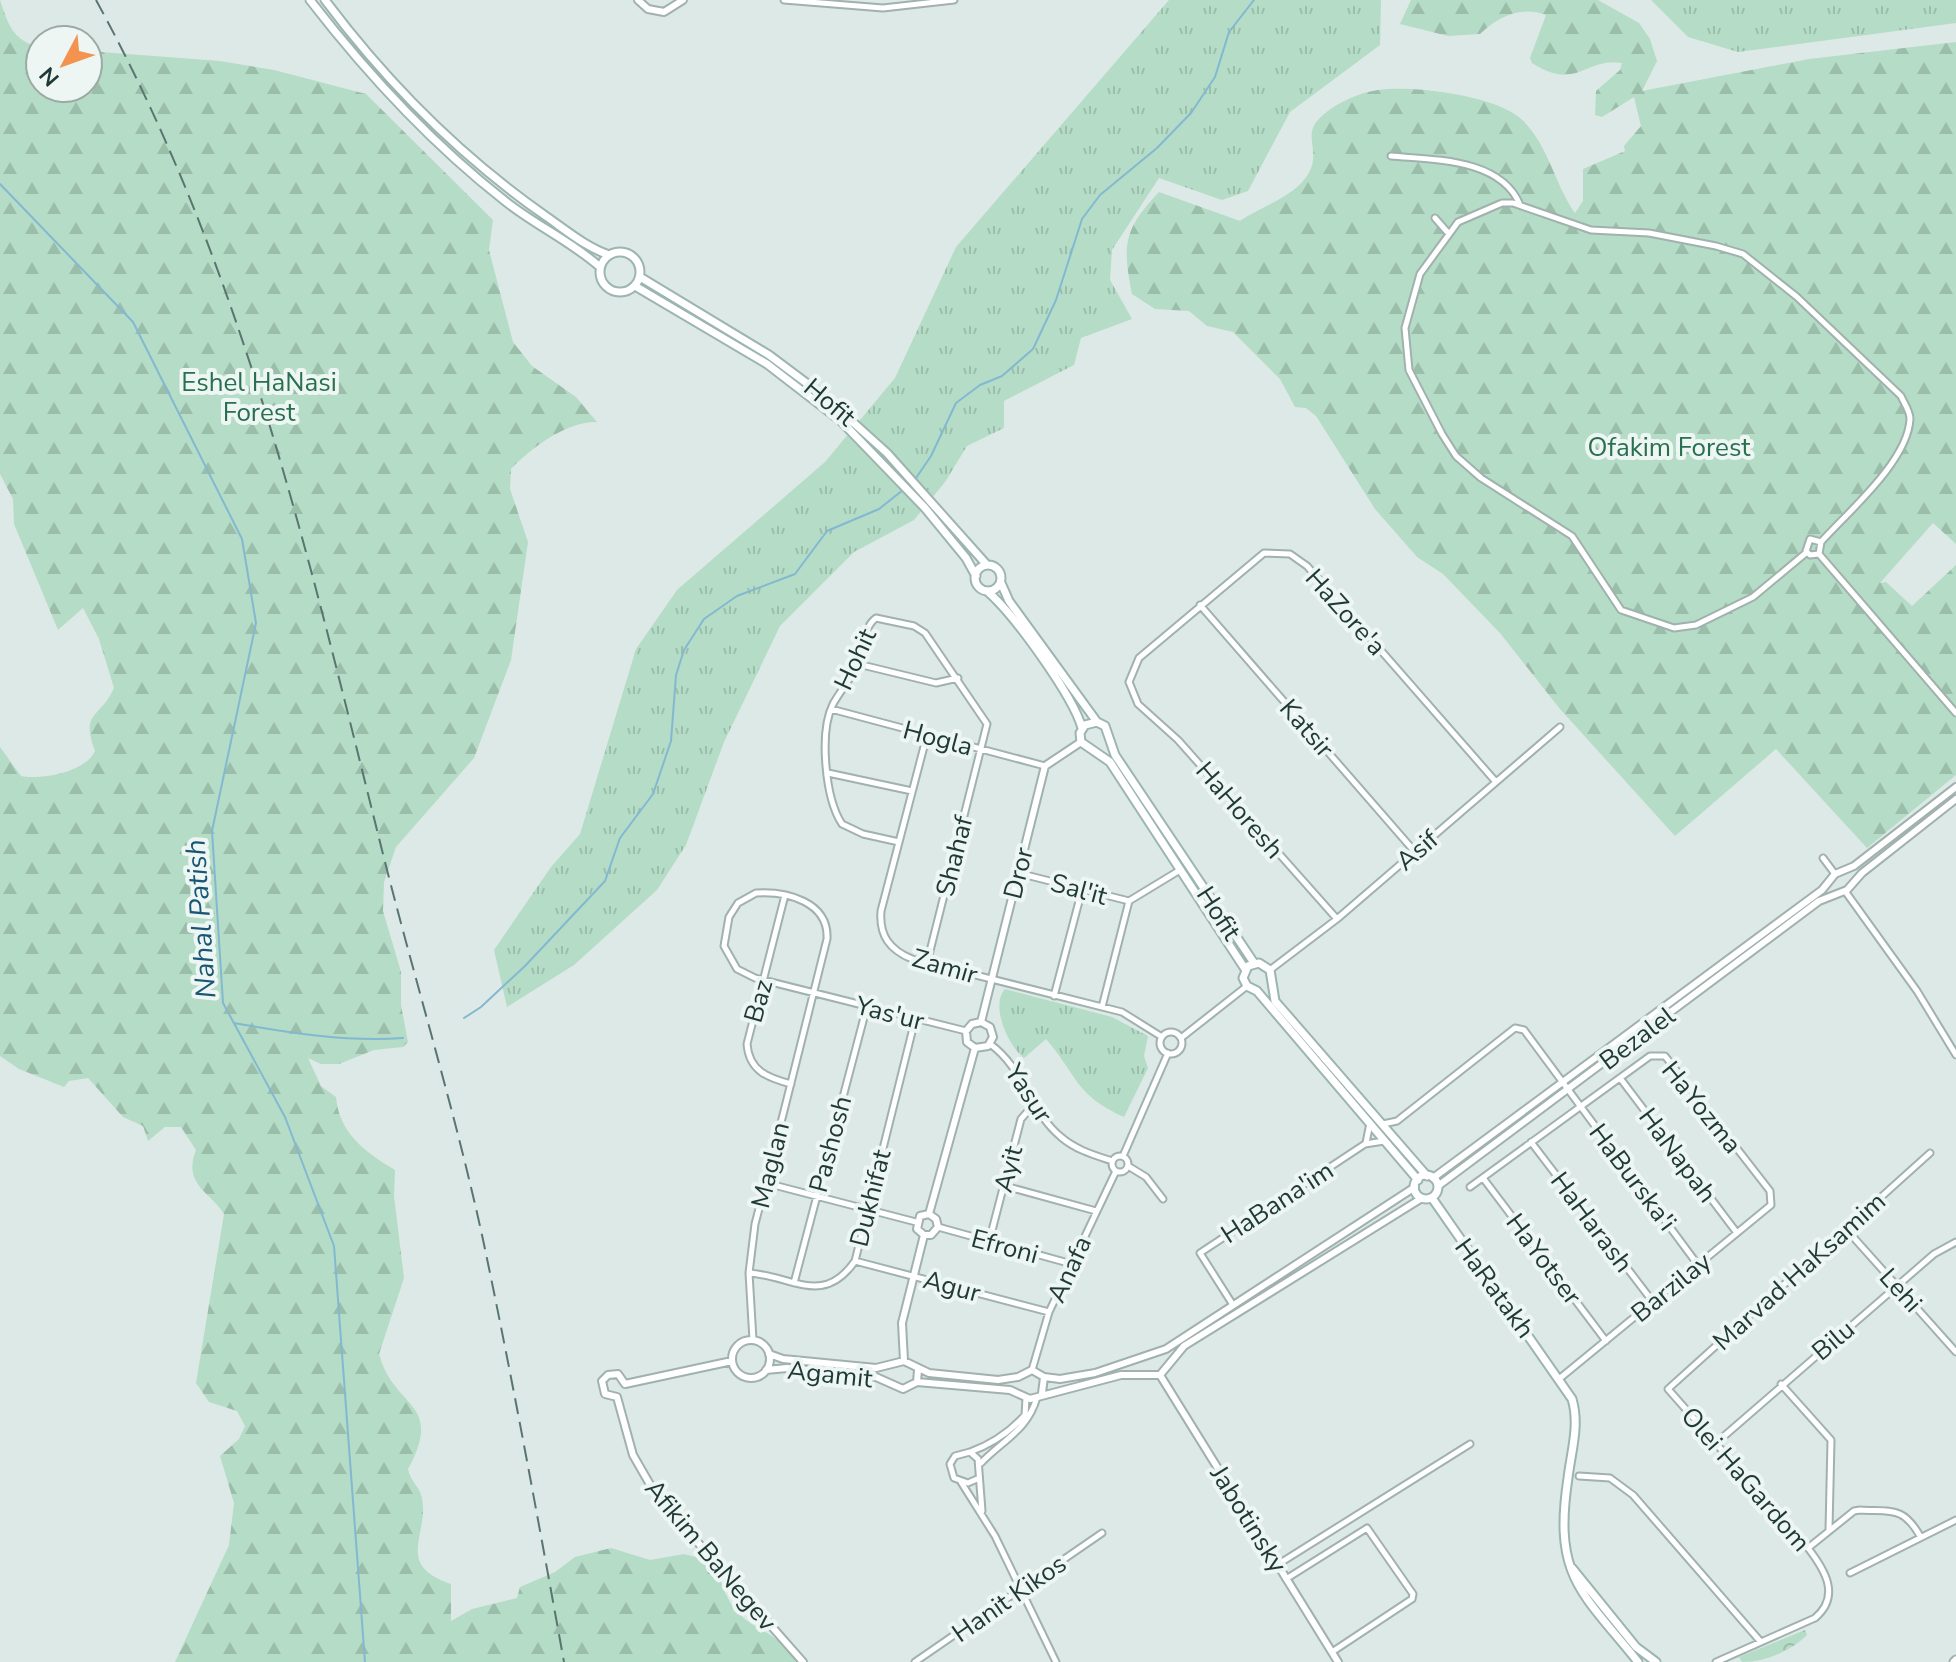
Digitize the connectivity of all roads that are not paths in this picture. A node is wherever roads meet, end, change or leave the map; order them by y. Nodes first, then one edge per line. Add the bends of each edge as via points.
1 (310, 0) edge
2 (325, 0) edge
3 (638, 0) edge
4 (683, 0) edge
5 (784, 0) edge
6 (954, 0) edge
7 (1391, 156) dead end
8 (1520, 205) junction
9 (1435, 218) dead end
10 (1449, 234) junction
11 (609, 255) junction
12 (600, 267) junction
13 (640, 277) junction
14 (635, 286) junction
15 (862, 435) junction
16 (928, 505) junction
17 (1821, 542) junction
18 (1807, 552) junction
19 (1819, 554) junction
20 (987, 565) junction
21 (976, 576) junction
22 (1001, 583) junction
23 (987, 591) junction
24 (1200, 605) junction
25 (858, 664) junction
26 (958, 678) junction
27 (1138, 704) joint
28 (831, 709) junction
29 (1956, 713) edge
30 (1097, 722) junction
31 (1560, 727) dead end
32 (1082, 728) junction
33 (927, 735) junction
34 (1108, 740) junction
35 (1081, 742) junction
36 (982, 749) junction
37 (1096, 750) junction
38 (1045, 766) junction
39 (828, 773) junction
40 (1496, 782) junction
41 (1956, 787) edge
42 (912, 791) junction
43 (1956, 799) edge
44 (899, 842) junction
45 (1415, 852) junction
46 (1823, 858) dead end
47 (1181, 869) junction
48 (1018, 873) junction
49 (1845, 873) junction
50 (1835, 874) junction
51 (1831, 882) junction
52 (1851, 883) junction
53 (1082, 890) junction
54 (1845, 891) junction
55 (1837, 892) junction
56 (785, 895) junction
57 (1129, 901) junction
58 (1337, 919) junction
59 (927, 963) junction
60 (1254, 963) junction
61 (1245, 969) junction
62 (1270, 970) junction
63 (990, 978) junction
64 (765, 980) junction
65 (1270, 984) junction
66 (1247, 986) junction
67 (1257, 991) junction
68 (814, 993) junction
69 (1054, 996) junction
70 (867, 1006) junction
71 (1102, 1007) junction
72 (915, 1020) junction
73 (981, 1022) junction
74 (966, 1031) junction
75 (1162, 1037) junction
76 (1181, 1038) junction
77 (990, 1044) junction
78 (975, 1048) junction
79 (1168, 1053) junction
80 (1956, 1055) edge
81 (1620, 1078) junction
82 (791, 1084) junction
83 (1565, 1086) junction
84 (1036, 1102) junction
85 (1580, 1107) junction
86 (1397, 1121) junction
87 (1370, 1123) junction
88 (1381, 1124) junction
89 (1389, 1138) junction
90 (1531, 1142) junction
91 (1365, 1144) junction
92 (1930, 1153) dead end
93 (1123, 1156) junction
94 (1112, 1161) junction
95 (1128, 1166) junction
96 (1116, 1171) junction
97 (1430, 1177) junction
98 (1483, 1178) junction
99 (766, 1183) junction
100 (1416, 1184) junction
101 (1004, 1186) junction
102 (1438, 1186) junction
103 (1470, 1187) dead end
104 (1770, 1191) joint
105 (816, 1196) junction
106 (1422, 1198) junction
107 (1432, 1198) junction
108 (1163, 1199) dead end
109 (867, 1209) junction
110 (1096, 1211) junction
111 (929, 1214) junction
112 (916, 1222) junction
113 (938, 1227) junction
114 (1846, 1229) junction
115 (1737, 1233) junction
116 (924, 1235) junction
117 (989, 1242) junction
118 (1956, 1242) edge
119 (855, 1261) junction
120 (1072, 1264) junction
121 (1698, 1265) junction
122 (749, 1273) junction
123 (913, 1276) junction
124 (794, 1283) junction
125 (1897, 1285) junction
126 (1653, 1302) junction
127 (1233, 1305) junction
128 (1049, 1312) junction
129 (753, 1340) junction
130 (1606, 1341) junction
131 (1956, 1352) edge
132 (1156, 1353) junction
133 (769, 1354) junction
134 (1143, 1359) junction
135 (732, 1361) junction
136 (904, 1361) junction
137 (1166, 1364) junction
138 (893, 1366) junction
139 (766, 1370) junction
140 (918, 1370) junction
141 (1032, 1370) junction
142 (1145, 1373) junction
143 (1160, 1375) junction
144 (1018, 1377) junction
145 (1044, 1377) junction
146 (1559, 1379) junction
147 (917, 1382) junction
148 (893, 1383) junction
149 (625, 1384) junction
150 (1781, 1384) junction
151 (1668, 1389) joint
152 (1019, 1392) junction
153 (1039, 1395) junction
154 (617, 1397) junction
155 (1026, 1398) junction
156 (1470, 1444) dead end
157 (1715, 1444) junction
158 (970, 1452) junction
159 (981, 1463) junction
160 (1579, 1476) dead end
161 (977, 1479) junction
162 (961, 1482) junction
163 (982, 1512) junction
164 (1956, 1520) edge
165 (1829, 1530) junction
166 (1102, 1533) dead end
167 (1920, 1536) junction
168 (1808, 1548) junction
169 (1567, 1560) junction
170 (1277, 1565) junction
171 (1850, 1573) dead end
172 (1286, 1579) junction
173 (1023, 1589) junction
174 (1760, 1641) junction
175 (1332, 1652) junction
176 (803, 1662) edge
177 (915, 1662) edge
178 (1056, 1662) edge
179 (1338, 1662) edge
180 (1638, 1662) edge
181 (1656, 1662) edge
182 (1716, 1662) edge

1 - 12 main road via 374,78 443,149 507,203
2 - 11 main road via 399,90 451,141 515,195
3 - 4 street via 664,12
5 - 6 street via 883,8
7 - 8 street via 1466,164 1499,180
8 - 10 street via 1491,206 1458,222
8 - 17 street via 1591,230 1671,236 1743,254 1797,297 1901,396 1910,415 1908,431 1891,464
9 - 10 street
10 - 18 street via 1413,292 1405,328 1409,370 1456,456 1572,536 1621,610 1674,628 1696,625 1753,597
11 - 12 main road
11 - 13 main road via 632,256
12 - 14 main road via 610,290 623,292
13 - 14 main road
13 - 15 main road, Hofit via 769,355
14 - 15 main road, Hofit via 767,364
15 - 16 main road, Hofit
16 - 20 main road, Hofit
16 - 21 main road, Hofit
17 - 18 street via 1810,539
17 - 19 street
18 - 19 street
19 - 29 street
20 - 21 main road
20 - 22 main road via 998,570
21 - 23 main road
22 - 23 main road
22 - 30 main road
23 - 32 main road via 1059,686
24 - 27 street, HaZore'a via 1134,664 1129,682
24 - 40 street, HaZore'a via 1264,553 1298,559
24 - 45 street, Katsir
25 - 26 street via 936,683
25 - 26 street, Hohit via 868,626 882,617 925,633
25 - 28 street, Hohit
26 - 36 street, Hohit via 985,718
27 - 58 street, HaHoresh via 1178,740
28 - 33 street, Hogla
28 - 39 street, Hohit via 825,743
30 - 32 main road
30 - 34 main road via 1105,726
31 - 40 street, Asif
32 - 35 main road
33 - 36 street, Hogla
33 - 42 street, Zamir
34 - 37 main road
34 - 60 main road, Hofit
35 - 37 main road
35 - 38 street
36 - 38 street, Hogla
36 - 59 street, Shahaf
37 - 47 main road, Hofit via 1115,769
38 - 48 street, Dror
39 - 42 street
39 - 44 street, Hohit via 835,814 842,824
40 - 45 street, Asif
41 - 49 street
42 - 44 street, Zamir
43 - 52 street
44 - 59 street, Zamir via 880,925 898,951
45 - 58 street, Asif
46 - 50 street
47 - 57 street, Sal'it
47 - 61 main road, Hofit
48 - 53 street, Sal'it
48 - 63 street, Dror
49 - 50 street
49 - 52 street
50 - 51 street
51 - 55 street
51 - 83 street, Bezalel
52 - 54 street
53 - 57 street, Sal'it
53 - 69 street
54 - 55 street
54 - 80 street
55 - 83 street, Bezalel
56 - 64 street, Baz
56 - 64 street, Yas'ur via 756,893 738,903 723,940 728,959 744,973
56 - 68 street, Maglan via 809,904 826,922
57 - 71 street
58 - 62 street, Asif
59 - 63 street, Zamir
60 - 61 main road
60 - 62 main road
61 - 66 main road
62 - 65 main road
63 - 69 street, Zamir
63 - 73 street, Dror
64 - 68 street, Yas'ur
64 - 82 street, Baz via 748,1052 760,1072
65 - 67 main road
65 - 88 main road via 1275,1001
66 - 67 main road
66 - 76 street
67 - 87 main road
68 - 70 street, Yas'ur
68 - 82 street, Maglan
69 - 71 street, Zamir
70 - 72 street, Yas'ur
70 - 105 street, Pashosh
71 - 75 street, Zamir via 1131,1016
72 - 74 street, Yas'ur
72 - 109 street, Dukhifat
73 - 74 street
73 - 77 street via 992,1030
74 - 78 street via 967,1042
75 - 76 street via 1174,1032
75 - 79 street via 1161,1046
76 - 79 street via 1178,1052
77 - 78 street
77 - 84 street, Yasur via 1013,1064
78 - 111 street
79 - 93 street
81 - 85 street, HaYozma
81 - 104 street, HaYozma via 1650,1056 1665,1056
81 - 115 street, HaNapah
82 - 99 street, Maglan
83 - 85 street, HaBurska'i
83 - 86 street via 1524,1030 1515,1028
83 - 97 street, Bezalel
83 - 102 street, Bezalel
84 - 94 street, Yasur via 1062,1139
84 - 101 street, Ayit via 1021,1119
85 - 90 street, HaYozma
85 - 121 street, HaBurska'i
86 - 88 street
86 - 89 street
87 - 89 main road
87 - 91 street
88 - 89 main road
89 - 91 street, HaBana'im
89 - 97 main road
89 - 100 main road
90 - 98 street, HaYozma
90 - 126 street, HaHarash
91 - 127 street, HaBana'im via 1200,1253
92 - 114 street, Marvad HaKsamim
93 - 94 street
93 - 95 street
94 - 96 street
95 - 96 street
95 - 108 street via 1151,1182
96 - 110 street, Anafa
97 - 100 main road
97 - 102 main road
98 - 103 street, HaYozma
98 - 130 street, HaYotser
99 - 105 street
99 - 122 street, Maglan
100 - 106 main road
100 - 127 street
101 - 110 street
101 - 117 street, Ayit
102 - 107 main road
104 - 115 street, Barzilay via 1771,1205
105 - 109 street
105 - 124 street, Pashosh
106 - 107 main road
106 - 137 street via 1202,1334
107 - 146 main road, HaRatakh
109 - 112 street
109 - 119 street, Dukhifat
110 - 120 street, Anafa
111 - 112 street
111 - 113 street
112 - 116 street
113 - 116 street
113 - 117 street, Efroni
114 - 125 street, Lehi
114 - 151 street, Marvad HaKsamim
115 - 121 street, Barzilay
116 - 123 street
117 - 120 street, Efroni
118 - 125 street, Bilu
119 - 123 street, Agur
119 - 124 street, Dukhifat via 829,1286
120 - 128 street, Anafa
121 - 126 street, Barzilay
122 - 124 street, Dukhifat
122 - 129 street, Maglan
123 - 128 street, Agur
123 - 136 street via 902,1323
125 - 131 street, Lehi
125 - 150 street, Bilu
126 - 130 street, Barzilay
127 - 132 street
128 - 141 street, Anafa
129 - 133 street
129 - 135 street via 738,1346
130 - 146 street, Barzilay
132 - 134 street
132 - 137 street
133 - 138 street, Agamit via 829,1364
133 - 139 street
134 - 142 street
134 - 145 street via 1075,1377
135 - 139 street via 737,1372 748,1377
135 - 149 street
136 - 138 street
136 - 140 street
137 - 143 street
138 - 148 street
139 - 148 street, Agamit via 876,1377
140 - 144 street via 998,1380
140 - 147 street
141 - 144 street
141 - 145 street
142 - 143 street
142 - 153 street
143 - 170 street, Jabotinsky
144 - 152 street
145 - 153 street
146 - 169 main road, HaRatakh via 1576,1416 1564,1504
147 - 148 street via 907,1389
147 - 152 street
149 - 154 street
149 - 154 street via 618,1374 602,1381 605,1394
150 - 157 street, Bilu
150 - 165 street via 1831,1440
151 - 157 street, Olei HaGardom
152 - 155 street
153 - 155 street
153 - 159 street via 1020,1431
154 - 176 street, Afikim BaNegev via 633,1455 656,1495
155 - 158 street via 1025,1415 1016,1426
156 - 170 street
157 - 168 street, Olei HaGardom
158 - 159 street
158 - 162 street via 955,1456 950,1464
159 - 161 street
160 - 174 street via 1610,1478 1633,1495
161 - 162 street
161 - 163 street
162 - 163 street
163 - 173 street
164 - 167 street
165 - 167 street via 1854,1511 1901,1512
165 - 168 street
166 - 173 street, Hanit Kikos
167 - 171 street
168 - 174 street, Olei HaGardom via 1829,1586 1823,1611
169 - 180 main road via 1576,1585
169 - 181 main road via 1636,1647
170 - 172 street, Jabotinsky
172 - 175 street, Jabotinsky
172 - 175 street via 1367,1528 1413,1594
173 - 177 street, Hanit Kikos
173 - 178 street
174 - 182 street
175 - 179 street, Jabotinsky

